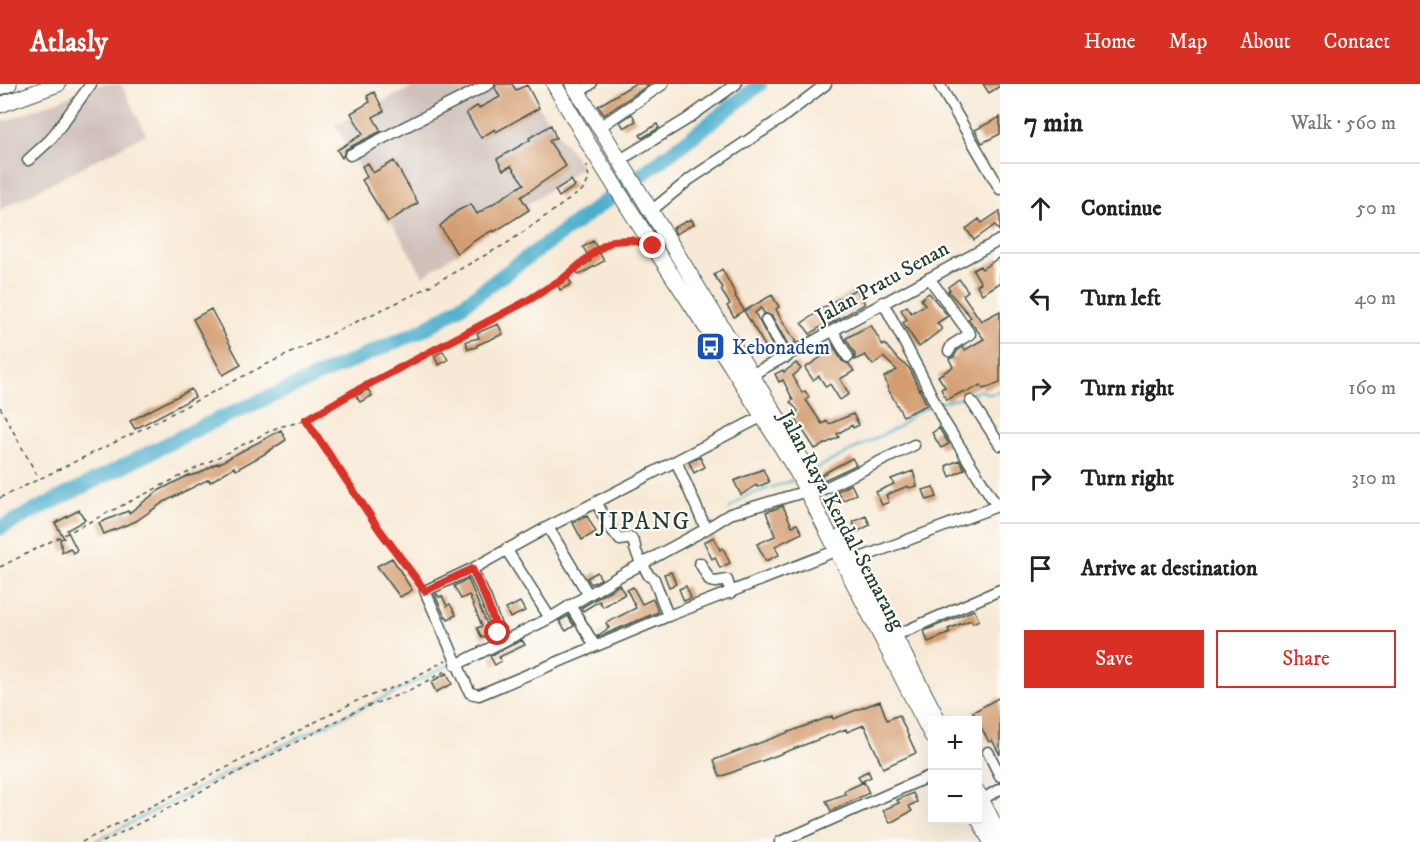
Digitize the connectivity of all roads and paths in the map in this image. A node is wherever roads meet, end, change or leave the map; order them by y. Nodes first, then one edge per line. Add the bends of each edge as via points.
1 (9, 84) edge
2 (58, 84) edge
3 (91, 84) edge
4 (489, 84) edge
5 (554, 84) edge
6 (663, 84) edge
7 (736, 84) edge
8 (826, 84) edge
9 (945, 86) edge
10 (0, 87) edge
11 (581, 87) edge
12 (0, 105) edge
13 (600, 128) junction
14 (588, 143) junction
15 (350, 156) dead end
16 (28, 160) dead end
17 (622, 163) junction
18 (1000, 189) edge
19 (650, 210) junction
20 (1000, 240) edge
21 (653, 246) junction
22 (929, 278) junction
23 (883, 302) junction
24 (766, 320) dead end
25 (833, 331) junction
26 (949, 351) dead end
27 (787, 357) junction
28 (848, 357) dead end
29 (751, 375) junction
30 (971, 401) dead end
31 (0, 407) edge
32 (763, 416) junction
33 (306, 420) junction
34 (1000, 445) edge
35 (914, 446) dead end
36 (676, 461) junction
37 (39, 477) junction
38 (807, 480) junction
39 (0, 498) edge
40 (597, 503) junction
41 (999, 506) edge
42 (705, 526) junction
43 (548, 527) junction
44 (506, 549) junction
45 (838, 550) junction
46 (855, 560) junction
47 (640, 561) junction
48 (700, 563) dead end
49 (0, 567) edge
50 (472, 569) junction
51 (1000, 590) edge
52 (425, 591) junction
53 (587, 591) junction
54 (731, 593) junction
55 (570, 605) junction
56 (549, 615) junction
57 (669, 616) junction
58 (894, 636) junction
59 (501, 638) junction
60 (595, 646) junction
61 (455, 661) junction
62 (936, 716) edge
63 (928, 726) edge
64 (988, 752) dead end
65 (1000, 776) edge
66 (928, 777) edge
67 (1000, 789) edge
68 (982, 796) edge
69 (982, 803) edge
70 (982, 824) edge
71 (1000, 836) edge
72 (82, 842) edge
73 (103, 842) edge
74 (780, 842) edge
75 (992, 842) edge

1 - 10 highway
2 - 12 highway
3 - 16 street via 50,140
4 - 15 street
5 - 14 highway, Jalan Raya Kendal-Semarang
6 - 13 street
7 - 17 street
8 - 19 street
9 - 18 street
11 - 13 highway, Jalan Raya Kendal-Semarang
13 - 17 highway, Jalan Raya Kendal-Semarang
14 - 21 highway, Jalan Raya Kendal-Semarang
14 - 37 path via 589,179 584,189 509,242 415,294
17 - 19 highway, Jalan Raya Kendal-Semarang
19 - 29 highway, Jalan Raya Kendal-Semarang
20 - 22 street, Jalan Pratu Senan
21 - 32 highway, Jalan Raya Kendal-Semarang
21 - 33 path via 631,240 612,241 527,301
22 - 23 street, Jalan Pratu Senan
22 - 26 street via 970,334
23 - 25 street, Jalan Pratu Senan
23 - 41 street via 950,433
24 - 27 street
25 - 27 street, Jalan Pratu Senan
25 - 28 street
27 - 29 street, Jalan Pratu Senan
29 - 38 highway, Jalan Raya Kendal-Semarang
30 - 34 street
31 - 37 path
32 - 36 street
32 - 38 highway, Jalan Raya Kendal-Semarang
33 - 49 path via 278,427
33 - 52 path
35 - 38 street
36 - 40 street
36 - 42 street
37 - 39 path
38 - 42 street
38 - 45 highway, Jalan Raya Kendal-Semarang
38 - 46 highway, Jalan Raya Kendal-Semarang
40 - 43 street
40 - 47 street via 620,540 631,538
41 - 46 street
42 - 47 street
43 - 44 street
43 - 53 street
44 - 50 street
44 - 56 street
45 - 54 street
45 - 63 highway, Jalan Raya Kendal-Semarang
46 - 58 highway, Jalan Raya Kendal-Semarang
47 - 53 street
47 - 57 street via 654,579
48 - 54 street via 710,581 727,580
50 - 52 street
50 - 59 street
51 - 58 street
52 - 61 street
53 - 55 street
54 - 57 street
55 - 56 street
55 - 60 street
56 - 59 street
57 - 60 street
58 - 62 highway, Jalan Raya Kendal-Semarang
59 - 61 street
60 - 61 street via 476,695 470,693
61 - 72 path via 354,702
61 - 73 path via 406,692 358,710
64 - 65 street
66 - 74 street
67 - 68 street
69 - 71 highway
70 - 75 highway

